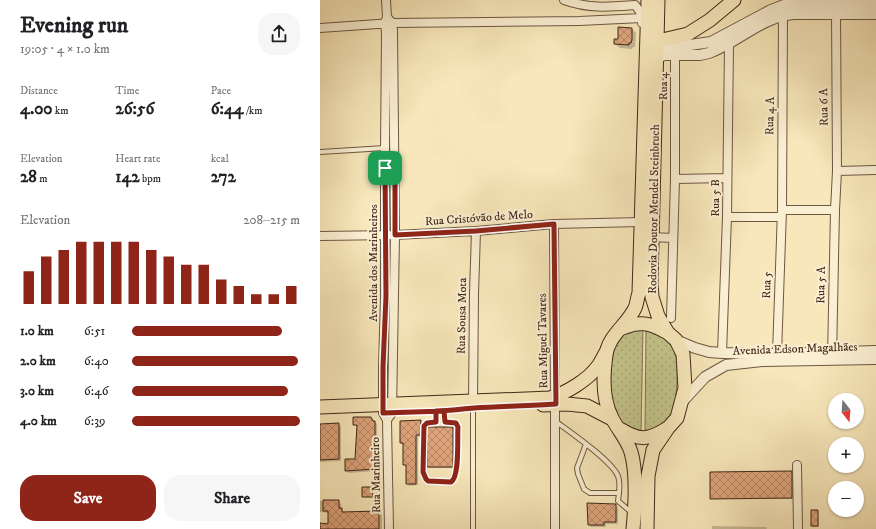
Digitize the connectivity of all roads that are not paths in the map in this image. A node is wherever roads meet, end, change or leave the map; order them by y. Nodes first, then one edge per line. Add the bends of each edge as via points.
1 (386, 0) edge
2 (564, 0) edge
3 (648, 0) edge
4 (658, 0) edge
5 (734, 0) edge
6 (876, 4) edge
7 (836, 9) junction
8 (876, 14) edge
9 (784, 15) junction
10 (642, 16) junction
11 (388, 21) junction
12 (320, 28) edge
13 (658, 43) junction
14 (729, 43) junction
15 (676, 51) junction
16 (652, 59) junction
17 (385, 148) junction
18 (320, 152) edge
19 (385, 168) junction
20 (395, 168) junction
21 (876, 170) edge
22 (837, 171) junction
23 (727, 178) junction
24 (675, 179) junction
25 (835, 210) junction
26 (781, 214) junction
27 (727, 217) junction
28 (640, 222) junction
29 (554, 224) junction
30 (476, 231) junction
31 (385, 235) junction
32 (395, 235) junction
33 (320, 236) edge
34 (653, 237) junction
35 (672, 238) junction
36 (394, 295) junction
37 (386, 296) junction
38 (671, 318) dead end
39 (620, 329) junction
40 (672, 337) junction
41 (876, 351) edge
42 (606, 352) junction
43 (722, 353) junction
44 (777, 354) junction
45 (832, 356) junction
46 (876, 359) edge
47 (383, 367) junction
48 (393, 367) junction
49 (555, 400) junction
50 (682, 402) junction
51 (474, 405) junction
52 (320, 407) edge
53 (388, 411) junction
54 (440, 411) junction
55 (320, 415) edge
56 (555, 421) junction
57 (615, 423) junction
58 (668, 428) junction
59 (586, 444) junction
60 (798, 465) dead end
61 (619, 494) junction
62 (634, 515) junction
63 (389, 529) edge
64 (473, 529) edge
65 (555, 529) edge
66 (633, 529) edge
67 (647, 529) edge
68 (798, 529) edge

1 - 11 street, Avenida dos Marinheiros
2 - 10 street via 598,7 634,4
3 - 16 main road, Rodovia Doutor Mendel Steinbruch
4 - 13 main road, Rodovia Doutor Mendel Steinbruch
5 - 13 main road via 688,34
6 - 7 street
7 - 8 street
7 - 9 street
7 - 15 street via 780,6 711,42
7 - 22 street, Rua 6 A
9 - 14 street
9 - 26 street, Rua 4 A
10 - 11 street via 579,21
10 - 16 street via 642,54
11 - 12 street
11 - 17 street, Avenida dos Marinheiros
11 - 20 street, Avenida dos Marinheiros
13 - 15 street via 664,48
13 - 16 main road, Rodovia Doutor Mendel Steinbruch
14 - 15 street via 706,54
14 - 23 street, Rua 5 B
15 - 16 street
15 - 24 street, Rua 4
16 - 28 main road, Rodovia Doutor Mendel Steinbruch
16 - 34 main road, Rodovia Doutor Mendel Steinbruch
17 - 18 lane
17 - 19 street, Avenida dos Marinheiros
19 - 20 street
19 - 31 street, Avenida dos Marinheiros
20 - 32 street, Avenida dos Marinheiros
21 - 22 street
22 - 25 street, Rua 6 A
23 - 24 street
23 - 27 street, Rua 5 B
24 - 35 street, Rua 4
25 - 26 street
25 - 45 street, Rua 5 A
26 - 27 street
26 - 44 street, Rua 5
27 - 43 street, Rua 5 B
28 - 29 street, Rua Cristóvão de Melo
28 - 39 main road, Rodovia Doutor Mendel Steinbruch via 639,294 635,308
29 - 30 street, Rua Cristóvão de Melo
29 - 49 street, Rua Miguel Tavares
30 - 32 street, Rua Cristóvão de Melo
30 - 51 street, Rua Sousa Mota
31 - 32 street, Rua Cristóvão de Melo
31 - 33 street, Rua Cristóvão de Melo
31 - 37 street, Avenida dos Marinheiros
32 - 36 street, Avenida dos Marinheiros
34 - 35 street
34 - 40 main road, Rodovia Doutor Mendel Steinbruch via 652,296 658,316
35 - 38 street, Rua 4
36 - 37 street
36 - 48 street, Avenida dos Marinheiros
37 - 47 street, Avenida dos Marinheiros
39 - 40 main road via 630,324 645,323 656,326
39 - 42 main road, Rodovia Doutor Mendel Steinbruch via 613,336
40 - 43 street, Avenida Edson Magalhães via 695,348
40 - 50 main road, Rodovia Doutor Mendel Steinbruch via 683,354 685,388
41 - 45 street, Avenida Edson Magalhães
42 - 49 main road via 597,368
42 - 57 main road, Rodovia Doutor Mendel Steinbruch via 604,389 606,403
43 - 44 street, Avenida Edson Magalhães
44 - 45 street, Avenida Edson Magalhães
45 - 46 street, Avenida Edson Magalhães
45 - 50 street, Avenida Edson Magalhães via 726,365 705,377
47 - 48 street
47 - 53 street, Avenida dos Marinheiros
48 - 53 street, Avenida dos Marinheiros
49 - 51 main road
49 - 56 street, Rua Miguel Tavares
49 - 57 main road via 587,406
50 - 58 main road, Rodovia Doutor Mendel Steinbruch via 677,418
51 - 53 main road
51 - 54 main road
51 - 64 lane
52 - 53 main road
53 - 54 main road
53 - 55 main road
53 - 63 street, Rua Marinheiro
54 - 54 lane via 445,422 457,424 457,471 455,479 451,482 428,481 423,472 424,426 436,422
56 - 59 lane
56 - 65 street, Rua Miguel Tavares
57 - 58 main road via 635,437 642,438 654,436
57 - 62 main road, Rodovia Doutor Mendel Steinbruch via 632,454
58 - 67 main road, Rodovia Doutor Mendel Steinbruch via 653,450 650,463
59 - 61 lane via 618,476
59 - 61 lane via 577,468 584,489 590,493
60 - 68 street
61 - 62 lane via 618,501
62 - 66 main road, Rodovia Doutor Mendel Steinbruch

